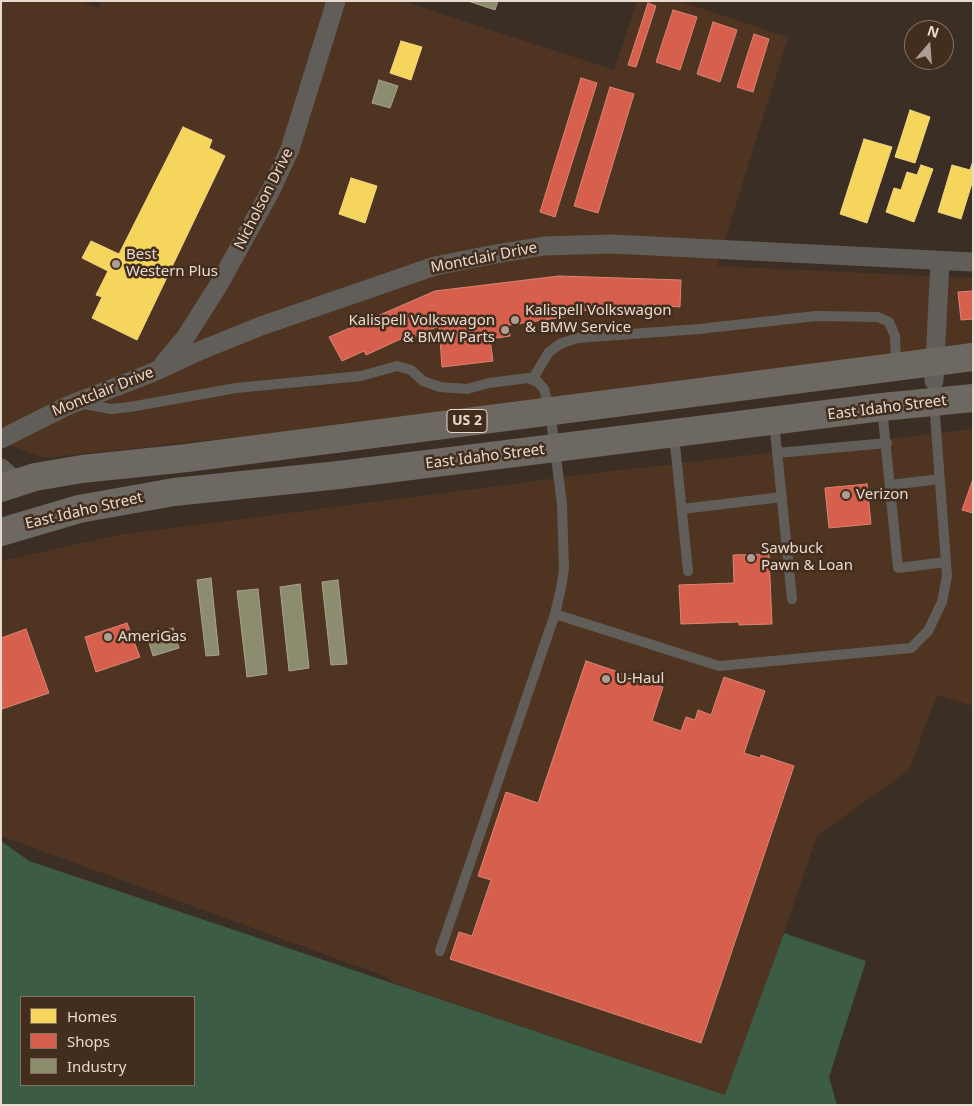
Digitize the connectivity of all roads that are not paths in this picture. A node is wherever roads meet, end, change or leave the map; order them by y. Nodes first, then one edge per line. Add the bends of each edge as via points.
1 (336, 1) edge
2 (940, 262) junction
3 (973, 262) edge
4 (973, 357) edge
5 (896, 366) junction
6 (149, 374) junction
7 (817, 376) junction
8 (532, 380) junction
9 (934, 381) junction
10 (973, 388) edge
11 (973, 398) edge
12 (76, 402) junction
13 (882, 408) junction
14 (550, 411) junction
15 (774, 421) junction
16 (674, 434) junction
17 (1, 439) edge
18 (887, 443) junction
19 (555, 449) junction
20 (777, 453) junction
21 (940, 478) junction
22 (6, 479) edge
23 (890, 485) junction
24 (782, 497) junction
25 (682, 509) junction
26 (1, 532) edge
27 (946, 562) junction
28 (688, 571) dead end
29 (792, 599) dead end
30 (555, 614) junction
31 (440, 951) dead end

1 - 6 street, Nicholson Drive via 293,140 270,192 185,338 172,357
2 - 3 street, Montclair Drive
2 - 6 street, Montclair Drive via 612,244 544,246 436,266 261,326
2 - 9 street
4 - 9 highway, East Idaho Street / US 2
5 - 7 highway, East Idaho Street / US 2
5 - 8 lane via 894,336 889,322 878,317 816,316 577,338 548,352
5 - 9 highway, East Idaho Street / US 2
6 - 12 street, Montclair Drive
7 - 14 highway, East Idaho Street / US 2
7 - 19 highway via 770,401 593,432
8 - 12 lane via 496,382 467,389 440,387 423,381 411,370 397,366 361,376 236,388 130,407 111,409
8 - 14 lane via 544,389
9 - 10 highway via 950,390
9 - 11 highway, East Idaho Street / US 2
9 - 13 highway, East Idaho Street / US 2
9 - 21 lane
12 - 17 street, Montclair Drive
13 - 15 highway, East Idaho Street / US 2
13 - 18 lane
14 - 19 lane
14 - 22 highway, East Idaho Street / US 2
15 - 16 highway, East Idaho Street / US 2
15 - 20 lane
16 - 19 highway, East Idaho Street / US 2
16 - 25 lane
18 - 20 lane
18 - 23 lane
19 - 26 highway, East Idaho Street / US 2 via 174,492 79,509
19 - 30 lane via 564,535 564,569
20 - 24 lane
21 - 23 lane
21 - 27 lane
23 - 27 lane via 898,568
24 - 25 lane
24 - 29 lane
25 - 28 lane
27 - 30 lane via 942,602 928,631 911,648 719,666
30 - 31 lane

